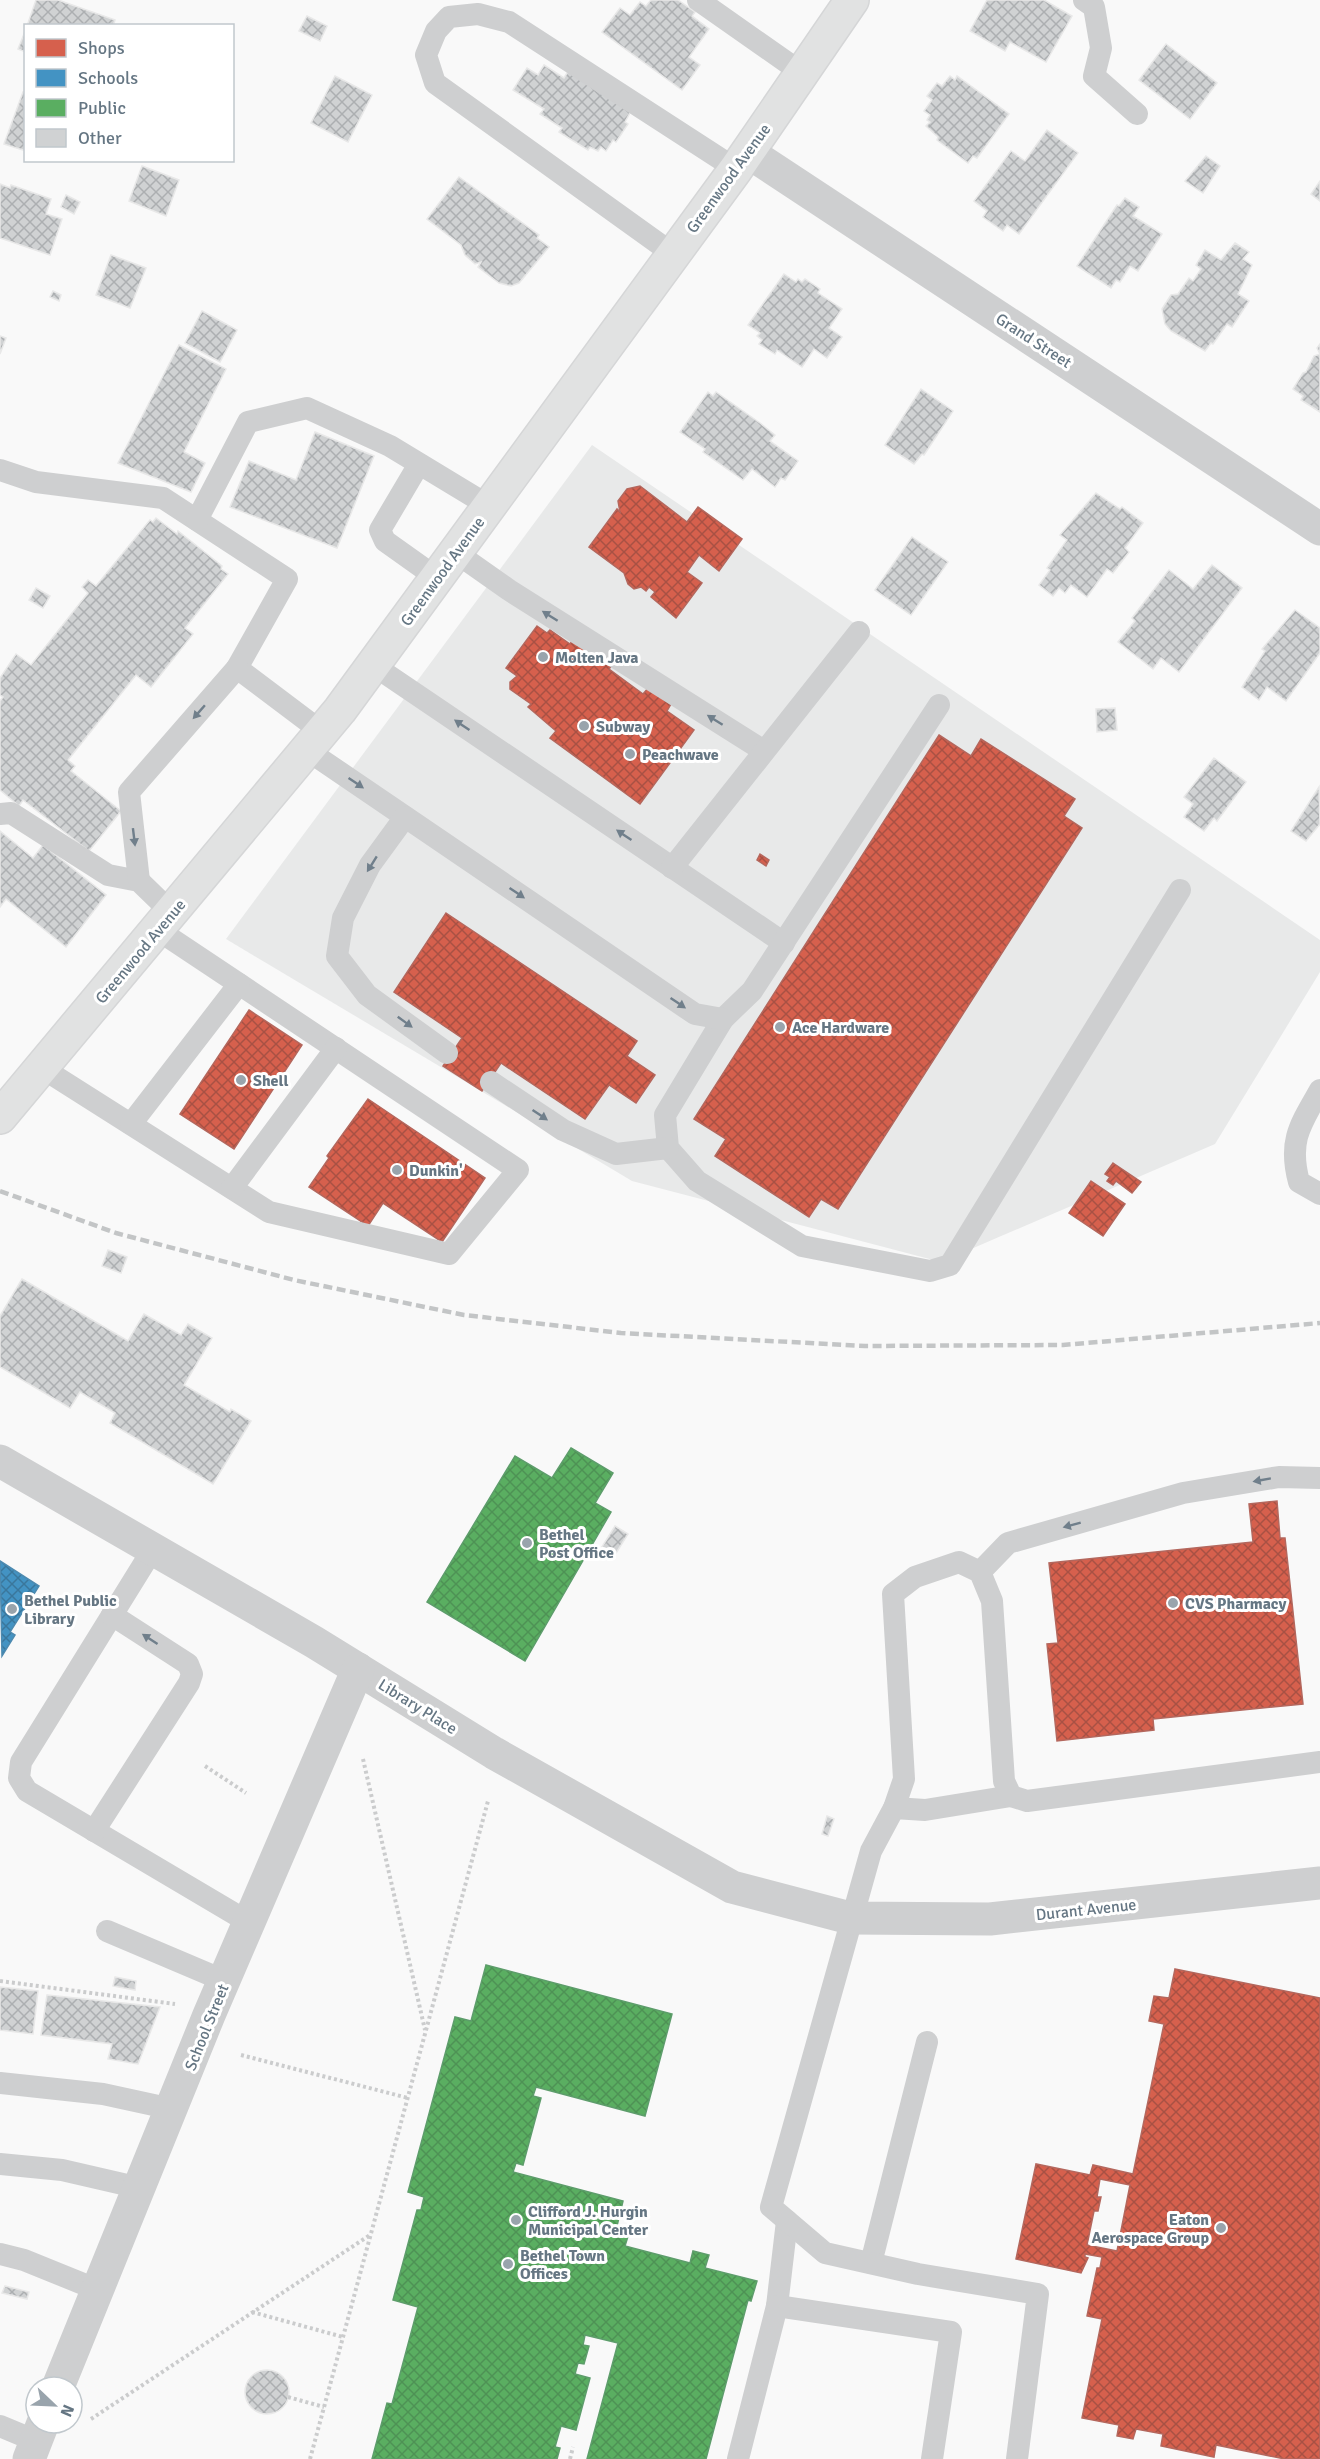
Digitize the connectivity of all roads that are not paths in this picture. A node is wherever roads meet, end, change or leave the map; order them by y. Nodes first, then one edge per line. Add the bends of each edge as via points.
1 (698, 0) edge
2 (852, 0) edge
3 (1084, 0) edge
4 (802, 73) junction
5 (1137, 114) dead end
6 (742, 160) junction
7 (673, 254) junction
8 (419, 464) junction
9 (0, 470) edge
10 (489, 506) junction
11 (197, 520) junction
12 (1320, 529) edge
13 (446, 565) junction
14 (859, 632) dead end
15 (373, 665) junction
16 (237, 668) junction
17 (939, 705) dead end
18 (315, 741) junction
19 (764, 751) junction
20 (0, 814) edge
21 (405, 817) junction
22 (672, 868) junction
23 (139, 881) junction
24 (1180, 890) dead end
25 (165, 922) junction
26 (784, 943) junction
27 (239, 984) junction
28 (723, 1019) junction
29 (336, 1048) junction
30 (447, 1053) dead end
31 (42, 1068) junction
32 (491, 1082) dead end
33 (1320, 1090) edge
34 (0, 1118) edge
35 (131, 1124) junction
36 (668, 1148) junction
37 (232, 1188) junction
38 (1320, 1194) edge
39 (0, 1461) edge
40 (1320, 1478) edge
41 (153, 1549) junction
42 (980, 1572) junction
43 (112, 1615) junction
44 (358, 1669) junction
45 (1320, 1762) edge
46 (1011, 1796) junction
47 (894, 1808) junction
48 (94, 1831) junction
49 (1320, 1883) edge
50 (850, 1918) junction
51 (250, 1923) junction
52 (107, 1930) dead end
53 (225, 1981) junction
54 (927, 2042) dead end
55 (0, 2083) edge
56 (172, 2109) junction
57 (0, 2164) edge
58 (140, 2188) junction
59 (787, 2221) junction
60 (0, 2254) edge
61 (871, 2263) junction
62 (98, 2290) junction
63 (777, 2306) junction
64 (63, 2375) edge
65 (0, 2426) edge
66 (36, 2441) edge
67 (738, 2459) edge
68 (932, 2459) edge
69 (1017, 2459) edge

1 - 4 lane
2 - 4 main road, Greenwood Avenue
3 - 5 lane via 1094,8 1101,48 1094,76
4 - 6 main road, Greenwood Avenue
6 - 7 main road, Greenwood Avenue
6 - 7 lane via 509,22 478,14 449,17 436,31 426,55 435,83
6 - 12 street, Grand Street
7 - 10 main road, Greenwood Avenue
8 - 10 lane
8 - 11 lane via 390,446 307,408 248,423
8 - 13 lane via 380,530 385,541
9 - 11 lane via 36,482 163,498
10 - 13 main road, Greenwood Avenue
11 - 16 lane via 287,579
13 - 15 main road, Greenwood Avenue
19 -> 13 lane via 519,596
14 - 19 lane
15 - 18 main road, Greenwood Avenue
22 -> 15 lane
16 - 18 lane
16 -> 23 lane via 129,792
17 - 26 lane
18 -> 21 lane
18 - 25 main road, Greenwood Avenue
19 - 22 lane
20 - 23 lane via 11,813 108,875
21 -> 28 lane via 694,1014
21 -> 30 lane via 370,865 343,918 337,956 368,995
22 - 26 lane
23 - 25 lane
24 - 36 lane via 950,1265 930,1270 802,1246 697,1181
25 - 27 lane
25 - 31 main road, Greenwood Avenue
26 - 28 lane via 752,991
27 - 29 lane
27 - 35 lane
28 - 36 lane via 665,1115
29 - 37 lane
29 - 37 lane via 518,1170 449,1254 269,1212
31 - 34 main road, Greenwood Avenue
31 - 35 lane
32 -> 36 lane via 563,1130 615,1154
33 - 38 lane via 1301,1123 1293,1160 1299,1182
35 - 37 lane
39 - 41 street, Library Place
40 -> 42 lane via 1279,1477 1183,1493 1008,1543
41 - 43 lane
41 - 44 street, Library Place
42 - 46 lane via 992,1601 1004,1781
42 - 47 lane via 960,1562 915,1577 893,1594 904,1779
43 - 48 lane via 19,1770 27,1791
48 -> 43 lane via 192,1674 188,1664
44 - 50 street, Library Place via 494,1753 732,1887
44 - 51 street, School Street
45 - 46 lane via 1027,1801
46 - 47 lane via 925,1810
47 - 50 lane via 871,1851
48 - 51 lane
49 - 50 street, Durant Avenue via 990,1919
50 - 59 lane via 771,2207
51 - 53 street, School Street
52 - 53 lane
53 - 56 street, School Street
54 - 61 lane
55 - 56 lane via 103,2094
56 - 58 street, School Street
57 - 58 lane via 62,2170
58 - 62 street, School Street
59 - 61 lane via 825,2253
59 - 63 lane
60 - 62 lane
61 - 69 lane via 1038,2294
62 - 64 street, School Street
63 - 67 lane
63 - 68 lane via 951,2332
65 - 66 lane

